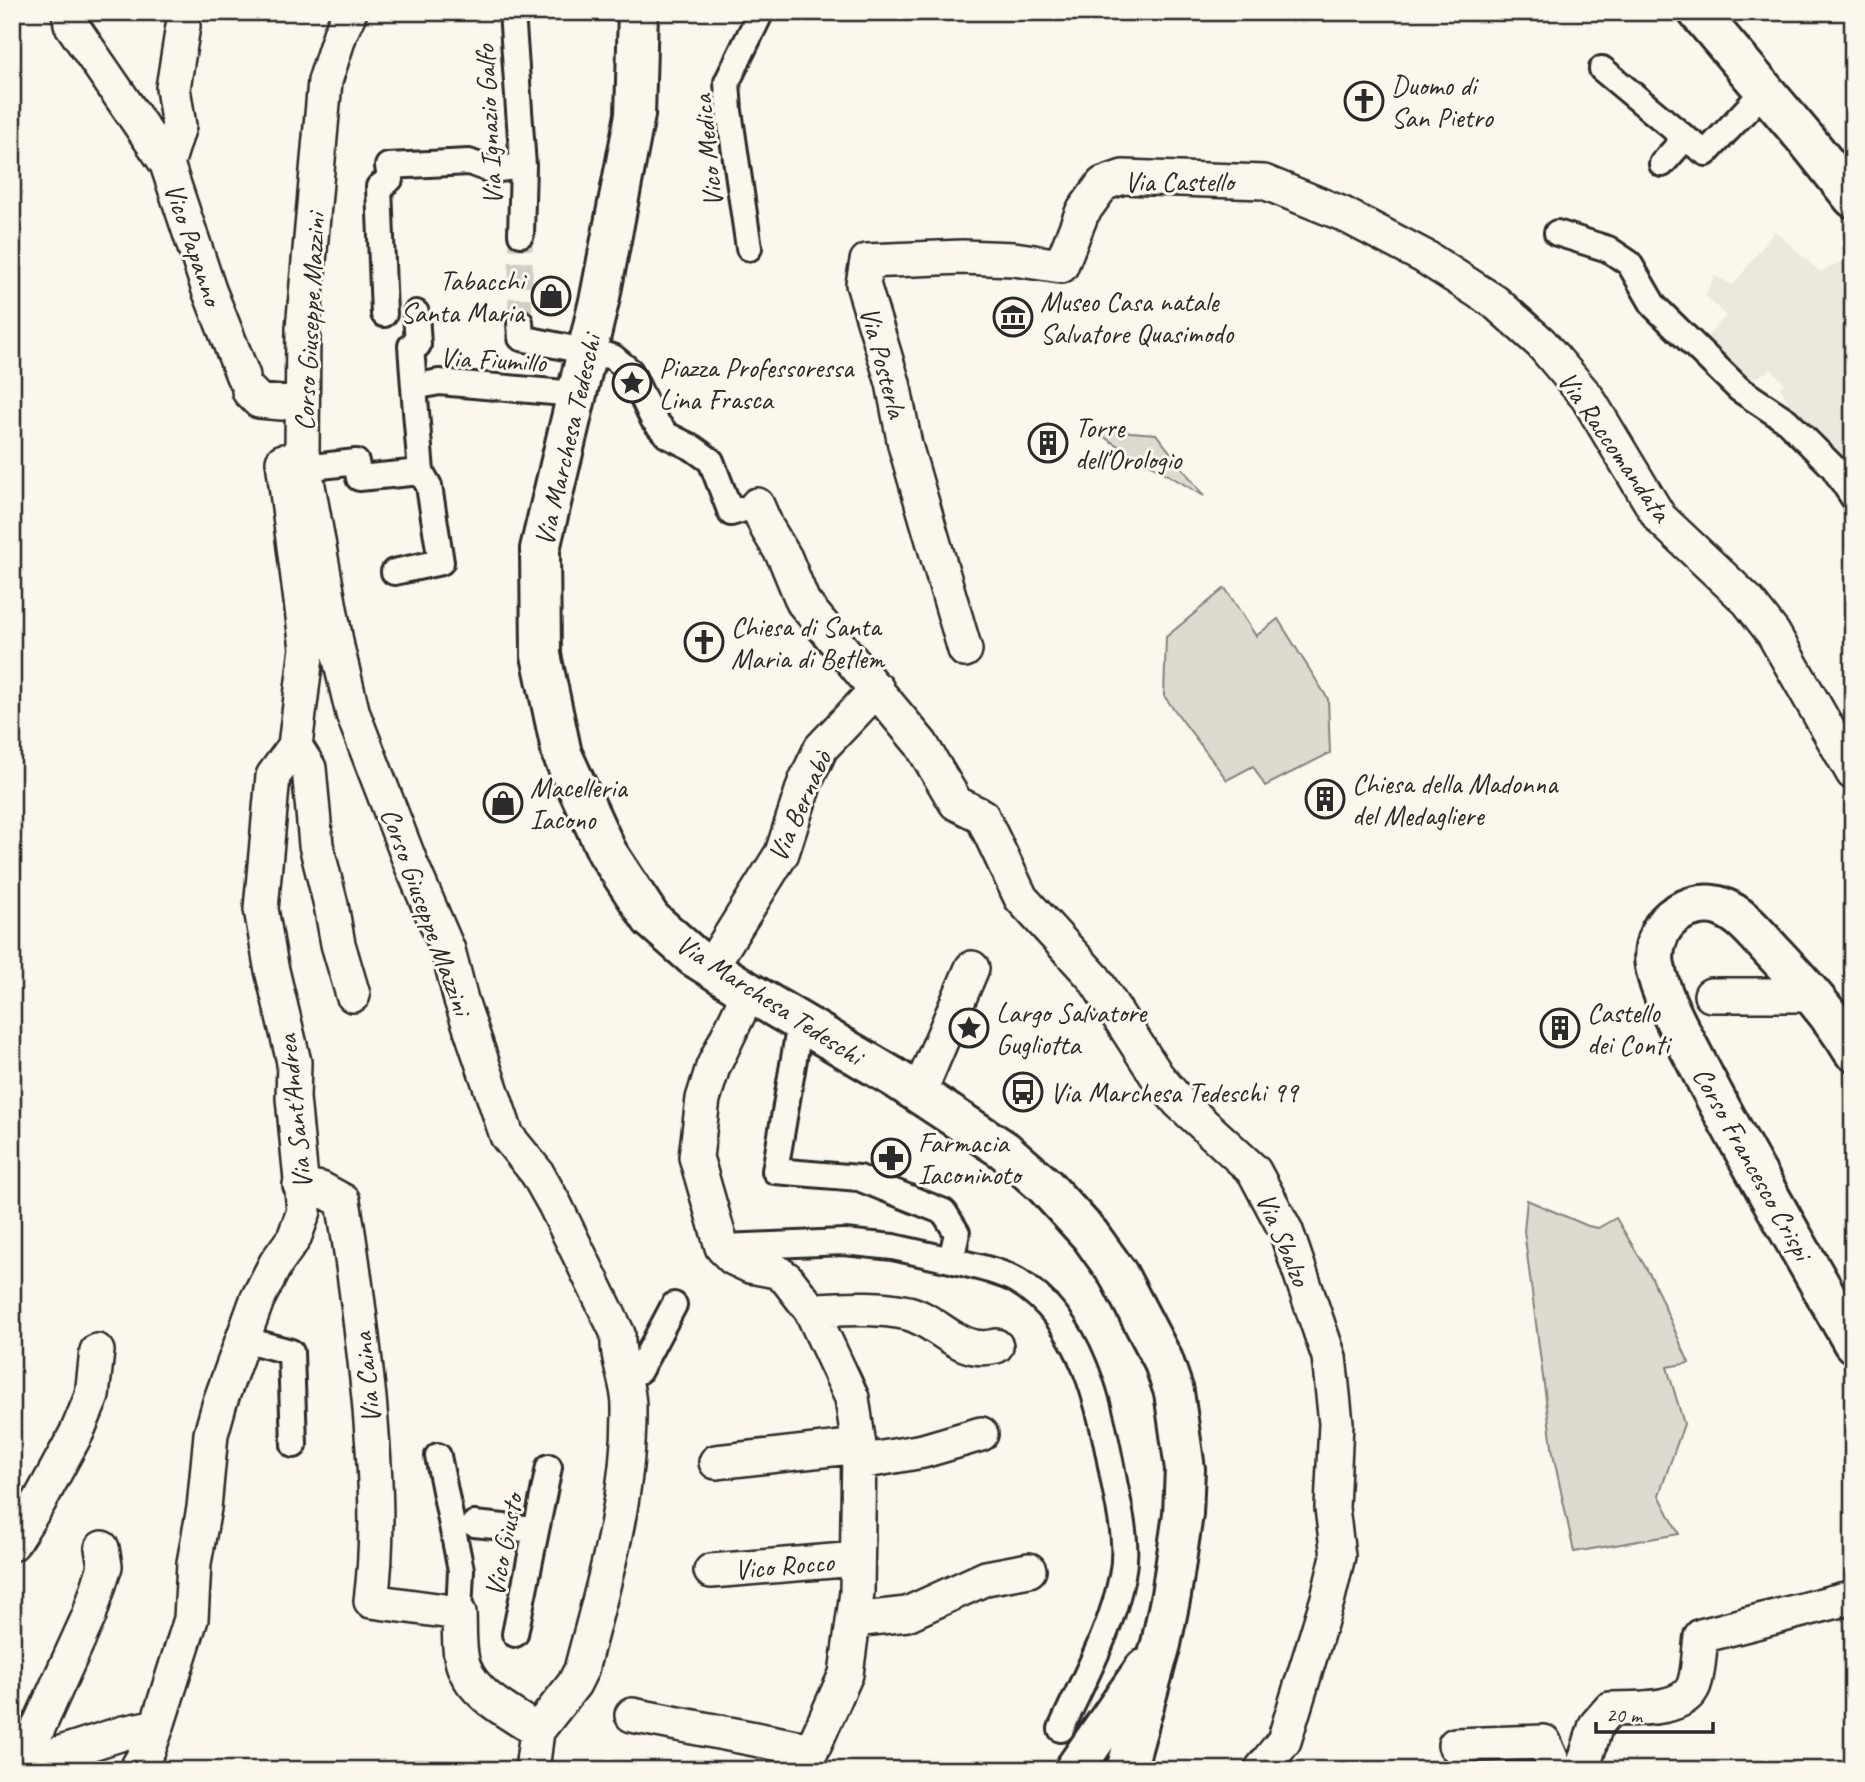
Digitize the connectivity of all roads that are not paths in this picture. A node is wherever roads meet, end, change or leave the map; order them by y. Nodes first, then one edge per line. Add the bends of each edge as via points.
1 (69, 12) edge
2 (350, 12) edge
3 (512, 12) edge
4 (638, 12) edge
5 (761, 12) edge
6 (1698, 12) edge
7 (183, 26) dead end
8 (1602, 69) dead end
9 (1765, 90) junction
10 (1685, 138) junction
11 (167, 164) junction
12 (1662, 164) dead end
13 (523, 166) junction
14 (1853, 198) edge
15 (1343, 214) joint
16 (1557, 233) dead end
17 (522, 234) tunnel mouth
18 (749, 248) dead end
19 (1061, 266) joint
20 (308, 272) junction
21 (416, 313) dead end
22 (384, 314) dead end
23 (520, 322) dead end
24 (587, 350) junction
25 (414, 387) junction
26 (576, 394) junction
27 (282, 403) junction
28 (304, 468) junction
29 (421, 472) junction
30 (1853, 497) edge
31 (757, 505) joint
32 (394, 572) dead end
33 (965, 650) dead end
34 (877, 689) junction
35 (1813, 706) junction
36 (1853, 730) edge
37 (295, 746) junction
38 (1853, 773) edge
39 (710, 968) junction
40 (972, 968) dead end
41 (749, 992) junction
42 (353, 995) dead end
43 (1813, 995) junction
44 (1711, 996) dead end
45 (800, 1023) junction
46 (1853, 1051) edge
47 (919, 1093) junction
48 (300, 1185) junction
49 (722, 1247) junction
50 (951, 1260) junction
51 (674, 1305) dead end
52 (811, 1310) junction
53 (243, 1339) junction
54 (1853, 1343) edge
55 (996, 1346) dead end
56 (97, 1351) dead end
57 (639, 1371) dead end
58 (981, 1434) dead end
59 (293, 1445) dead end
60 (859, 1454) junction
61 (438, 1456) dead end
62 (716, 1462) dead end
63 (549, 1467) dead end
64 (474, 1524) dead end
65 (535, 1530) junction
66 (12, 1544) edge
67 (102, 1548) dead end
68 (857, 1559) junction
69 (1029, 1570) dead end
70 (711, 1571) dead end
71 (1853, 1597) edge
72 (459, 1613) junction
73 (854, 1620) junction
74 (515, 1634) dead end
75 (1161, 1644) junction
76 (632, 1715) dead end
77 (157, 1726) junction
78 (1060, 1729) dead end
79 (537, 1731) junction
80 (1455, 1745) dead end
81 (810, 1764) edge
82 (19, 1770) edge
83 (33, 1770) edge
84 (136, 1770) edge
85 (532, 1770) edge
86 (1074, 1770) edge
87 (1126, 1770) edge
88 (1261, 1770) edge
89 (1556, 1770) edge
90 (1582, 1770) edge

1 - 11 street via 71,24
2 - 20 street, Corso Giuseppe Mazzini via 326,81
3 - 13 street, Via Ignazio Galfo
4 - 24 street, Via Marchesa Tedeschi via 635,115
5 - 18 street, Vico Medica via 727,82
6 - 9 street
7 - 11 street, Vico Papanno via 173,88 179,126
8 - 10 street
9 - 10 street via 1706,153
9 - 14 street
10 - 12 street
11 - 27 street, Vico Papanno via 246,384 259,401
13 - 17 street, Via Ignazio Galfo
13 - 22 street via 491,170 469,162 388,166 390,179 379,187
15 - 19 street, Via Castello via 1264,182 1123,177 1103,184 1082,213
15 - 35 street, Via Raccomandata via 1425,257 1495,302 1541,343 1587,397 1660,518 1748,601 1773,633
16 - 30 street via 1608,249 1629,263 1654,306 1739,389 1787,421 1833,467
19 - 33 street, Via Posterla via 962,257 867,261 863,284
20 - 27 street, Via Sant'Andrea via 290,307
20 - 28 street, Corso Giuseppe Mazzini via 303,329
21 - 25 street via 418,345 411,346
23 - 24 street via 521,338
24 - 26 street, Via Marchesa Tedeschi
24 - 31 street via 612,357 629,371 653,419 667,435 711,461 731,513
25 - 26 street, Via Fiumillo via 439,382
25 - 29 street, Via Fiumillo
26 - 39 street, Via Marchesa Tedeschi via 540,549 541,655 562,754 607,852 651,919
27 - 37 street, Via Sant'Andrea via 284,479 307,648
28 - 29 street via 356,462 359,478
28 - 79 street, Corso Giuseppe Mazzini via 353,714 448,950 507,1136 537,1173 618,1334 629,1404 621,1516 581,1670
29 - 32 street, Via Fiumillo via 429,486 441,562
31 - 34 street via 803,601
34 - 39 street, Via Bernabò via 821,748 782,853
34 - 88 street, Via Sbalzo via 921,744 956,803 982,816 1021,898 1094,978 1179,1102 1254,1171 1286,1231 1329,1357 1336,1423 1332,1508 1338,1556 1284,1741
35 - 36 street
35 - 38 street, Via Raccomandata
37 - 42 street via 309,768 316,845
37 - 48 street, Via Sant'Andrea via 273,776 261,909 294,1062
39 - 41 street, Via Marchesa Tedeschi
40 - 47 street
41 - 45 street, Via Marchesa Tedeschi
41 - 49 street via 713,1067 696,1157
43 - 44 street
43 - 46 street
43 - 54 street, Corso Francesco Crispi via 1741,918 1720,906 1686,909 1660,932 1655,967 1667,1000 1716,1100
45 - 47 street, Via Marchesa Tedeschi
45 - 50 street via 775,1171 859,1178 944,1212 957,1233
47 - 75 street, Via Marchesa Tedeschi via 1004,1150 1045,1186 1118,1275 1163,1360 1174,1392 1185,1469 1183,1514
48 - 53 street, Via Sant'Andrea via 304,1211 294,1238 257,1300
48 - 72 street, Via Caina via 321,1189 343,1201 356,1276 375,1462 377,1557 371,1601
49 - 50 street via 844,1242
49 - 52 street via 750,1266 776,1271
50 - 78 street via 1017,1281 1044,1303 1069,1334 1087,1368 1108,1446 1124,1532 1123,1573 1116,1606
51 - 57 street
52 - 55 street via 879,1308 912,1314 949,1337 982,1350
52 - 60 street via 852,1398
53 - 59 street via 291,1352
53 - 77 street, Via Sant'Andrea via 211,1434 191,1619
56 - 66 street via 92,1396 82,1420
58 - 60 street via 923,1451
60 - 62 street
60 - 68 street
61 - 72 street via 461,1570
63 - 65 street, Vico Giusto
64 - 65 street
65 - 74 street, Vico Giusto
67 - 82 street via 105,1566 89,1616
68 - 70 street, Vico Rocco
68 - 73 street
69 - 73 street via 986,1578 907,1614
71 - 90 street via 1701,1636 1694,1687 1679,1702 1610,1709 1596,1725
72 - 79 street via 463,1666 474,1685
73 - 81 street via 846,1674
75 - 86 street
75 - 87 street, Via Marchesa Tedeschi
76 - 81 street
77 - 83 street via 44,1758
77 - 84 street, Via Sant'Andrea
79 - 85 street
80 - 89 street via 1544,1742

